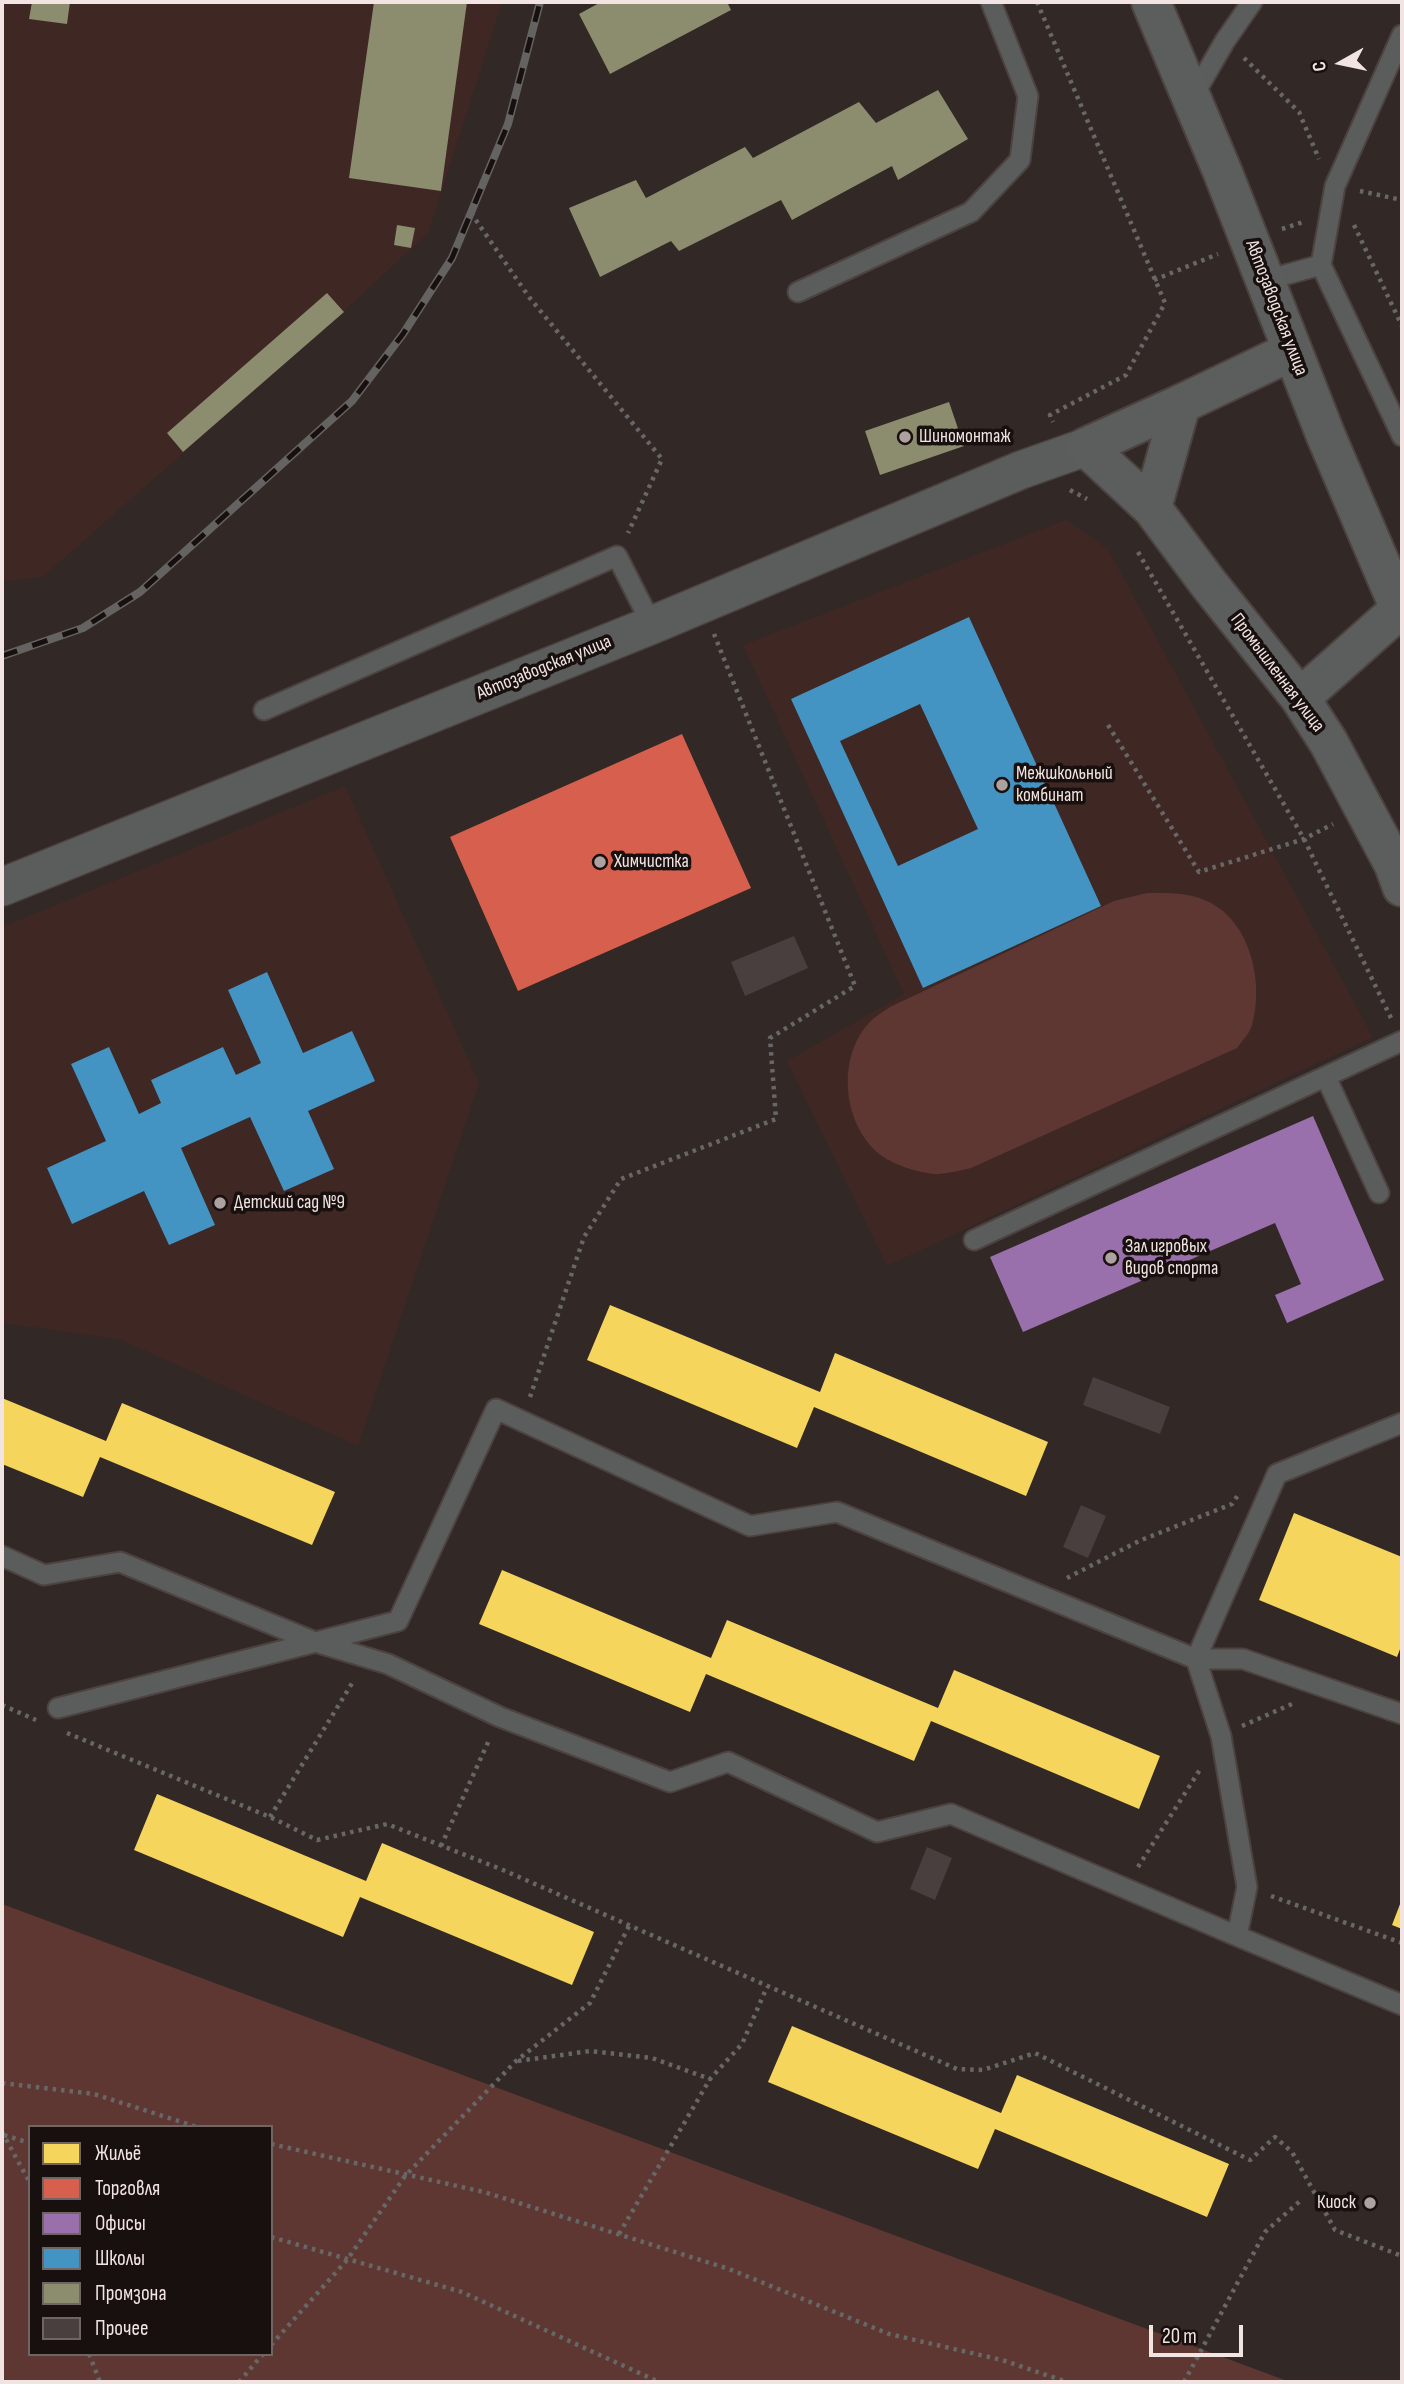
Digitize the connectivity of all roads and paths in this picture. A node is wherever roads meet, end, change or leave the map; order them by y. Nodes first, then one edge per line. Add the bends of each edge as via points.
1 (990, 2) edge
2 (1037, 2) edge
3 (1151, 2) edge
4 (1252, 2) edge
5 (1402, 35) edge
6 (1258, 71) dead end
7 (1192, 99) junction
8 (1299, 112) dead end
9 (1335, 186) junction
10 (1402, 200) edge
11 (471, 213) dead end
12 (1321, 265) junction
13 (1266, 280) junction
14 (798, 292) dead end
15 (1292, 351) junction
16 (1181, 404) junction
17 (1402, 436) edge
18 (1076, 450) junction
19 (1089, 500) dead end
20 (1152, 509) junction
21 (1138, 552) dead end
22 (617, 556) junction
23 (1401, 612) edge
24 (652, 625) junction
25 (712, 630) dead end
26 (1300, 698) junction
27 (264, 709) dead end
28 (1108, 725) dead end
29 (1362, 808) junction
30 (1304, 839) junction
31 (2, 887) edge
32 (1402, 887) edge
33 (1399, 1035) edge
34 (1326, 1077) junction
35 (1379, 1193) dead end
36 (974, 1240) dead end
37 (522, 1421) junction
38 (1402, 1423) edge
39 (1246, 1485) dead end
40 (2, 1556) edge
41 (1065, 1579) dead end
42 (316, 1642) junction
43 (367, 1658) junction
44 (1196, 1659) junction
45 (1325, 1689) junction
46 (3, 1707) edge
47 (58, 1709) dead end
48 (1402, 1714) edge
49 (500, 1717) junction
50 (37, 1720) dead end
51 (61, 1731) dead end
52 (1221, 1736) junction
53 (1183, 1796) dead end
54 (270, 1817) junction
55 (441, 1846) junction
56 (1247, 1887) junction
57 (1124, 1888) junction
58 (629, 1926) junction
59 (1237, 1936) junction
60 (1402, 1943) edge
61 (767, 1987) junction
62 (1402, 2005) edge
63 (516, 2061) junction
64 (710, 2079) junction
65 (2, 2083) edge
66 (191, 2125) edge
67 (2, 2134) edge
68 (28, 2143) edge
69 (273, 2144) edge
70 (405, 2176) junction
71 (28, 2180) edge
72 (1300, 2202) dead end
73 (619, 2234) junction
74 (273, 2238) edge
75 (1402, 2256) edge
76 (347, 2260) junction
77 (273, 2343) edge
78 (90, 2356) edge
79 (261, 2356) edge
80 (100, 2382) edge
81 (239, 2382) edge
82 (659, 2382) edge
83 (1067, 2382) edge
84 (1184, 2382) edge

1 - 14 lane via 1028,96 1020,160 971,212
2 - 18 path via 1165,303 1126,375 1050,415
3 - 7 street, Автозаводская улица
4 - 7 lane
5 - 9 lane
6 - 8 path
7 - 13 street, Автозаводская улица
9 - 10 path
9 - 12 lane
11 - 22 path via 528,297 662,459
12 - 13 lane
12 - 17 lane
13 - 15 street, Автозаводская улица
15 - 16 street
15 - 23 street, Автозаводская улица
16 - 18 street
16 - 20 street
18 - 19 path via 1066,487
18 - 20 street, Промышленная улица
18 - 24 street, Автозаводская улица
20 - 26 street, Промышленная улица
21 - 30 path
22 - 24 lane
22 - 27 lane
23 - 26 street
24 - 31 street, Автозаводская улица
25 - 37 path via 855,986 770,1038 776,1119 621,1179 584,1237
26 - 29 street, Промышленная улица
28 - 30 path via 1199,872
29 - 30 path
29 - 32 street, Промышленная улица
30 - 33 path
33 - 34 lane
34 - 35 lane
34 - 36 lane
37 - 42 lane via 495,1409 398,1621
37 - 44 lane via 750,1526 836,1512
38 - 44 lane via 1277,1475
39 - 41 path via 1231,1504
40 - 42 lane via 44,1575 120,1562
42 - 43 lane
42 - 47 lane
43 - 49 lane
43 - 54 path
44 - 45 lane via 1243,1659
44 - 52 lane
45 - 48 lane
45 - 52 path
46 - 50 path
49 - 55 path
49 - 57 lane via 670,1782 728,1762 877,1832 951,1814
51 - 54 path
52 - 56 lane
53 - 57 path
54 - 55 path via 317,1840 387,1824
55 - 58 path
56 - 59 lane
56 - 60 path
57 - 59 lane
58 - 61 path
58 - 63 path via 590,2003
59 - 62 lane
61 - 64 path via 742,2044
61 - 75 path via 957,2069 983,2070 1035,2053 1250,2161 1275,2137 1292,2152 1335,2230
63 - 64 path via 590,2051 652,2058
63 - 70 path
64 - 73 path
65 - 66 path via 94,2094
67 - 68 path
67 - 71 path
69 - 70 path
70 - 73 path via 484,2192
70 - 76 path
72 - 84 path via 1265,2232
73 - 83 path via 729,2269 889,2334 1002,2360
74 - 76 path
76 - 77 path
76 - 82 path via 463,2292
78 - 80 path
79 - 81 path

